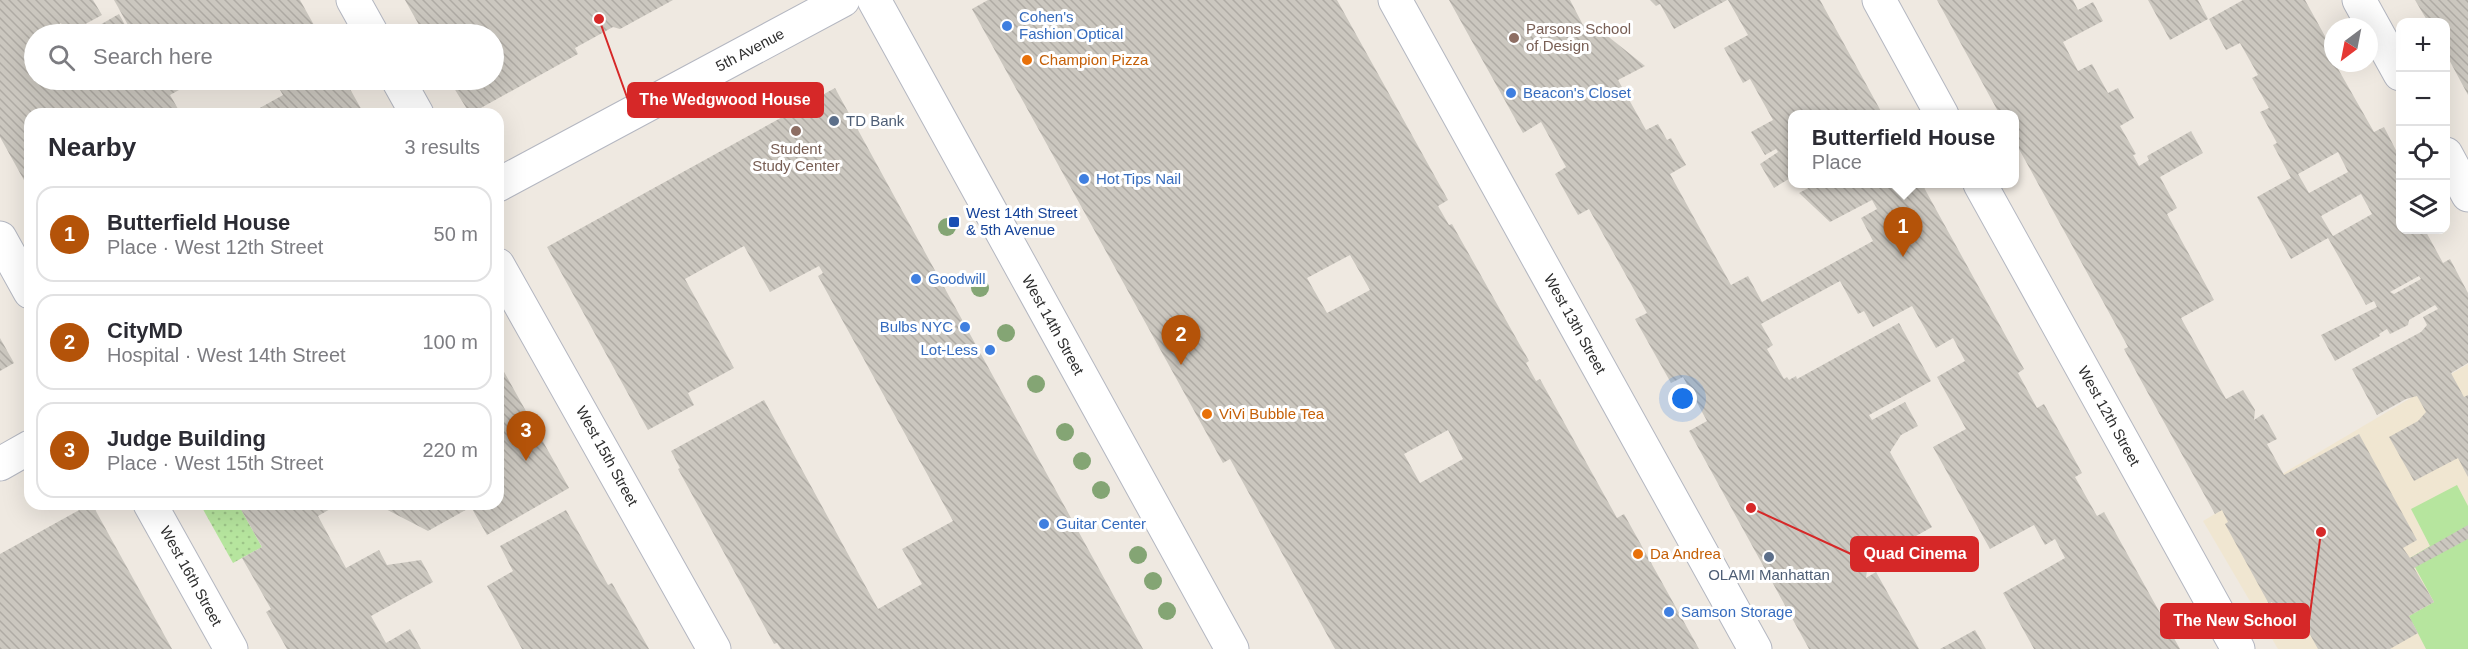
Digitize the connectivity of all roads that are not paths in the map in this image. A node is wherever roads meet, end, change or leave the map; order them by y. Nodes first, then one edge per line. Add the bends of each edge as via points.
1 (353, 0) edge
2 (843, 0) edge
3 (874, 0) edge
4 (1395, 0) edge
5 (1879, 0) edge
6 (2359, 0) edge
7 (366, 24) edge
8 (2399, 72) edge
9 (404, 90) edge
10 (414, 108) edge
11 (1940, 110) edge
12 (2450, 163) edge
13 (504, 182) edge
14 (1983, 188) edge
15 (2468, 195) edge
16 (0, 238) edge
17 (504, 276) edge
18 (24, 281) edge
19 (24, 450) edge
20 (0, 464) edge
21 (153, 510) edge
22 (231, 649) edge
23 (714, 649) edge
24 (1232, 649) edge
25 (1755, 649) edge
26 (2238, 649) edge

1 - 7 street
2 - 13 street, 5th Avenue
3 - 24 street, West 14th Street
4 - 25 street, West 13th Street
5 - 11 street
6 - 8 street
9 - 10 street
12 - 15 street
14 - 26 street, West 12th Street
16 - 18 street
17 - 23 street, West 15th Street
19 - 20 street
21 - 22 street, West 16th Street

